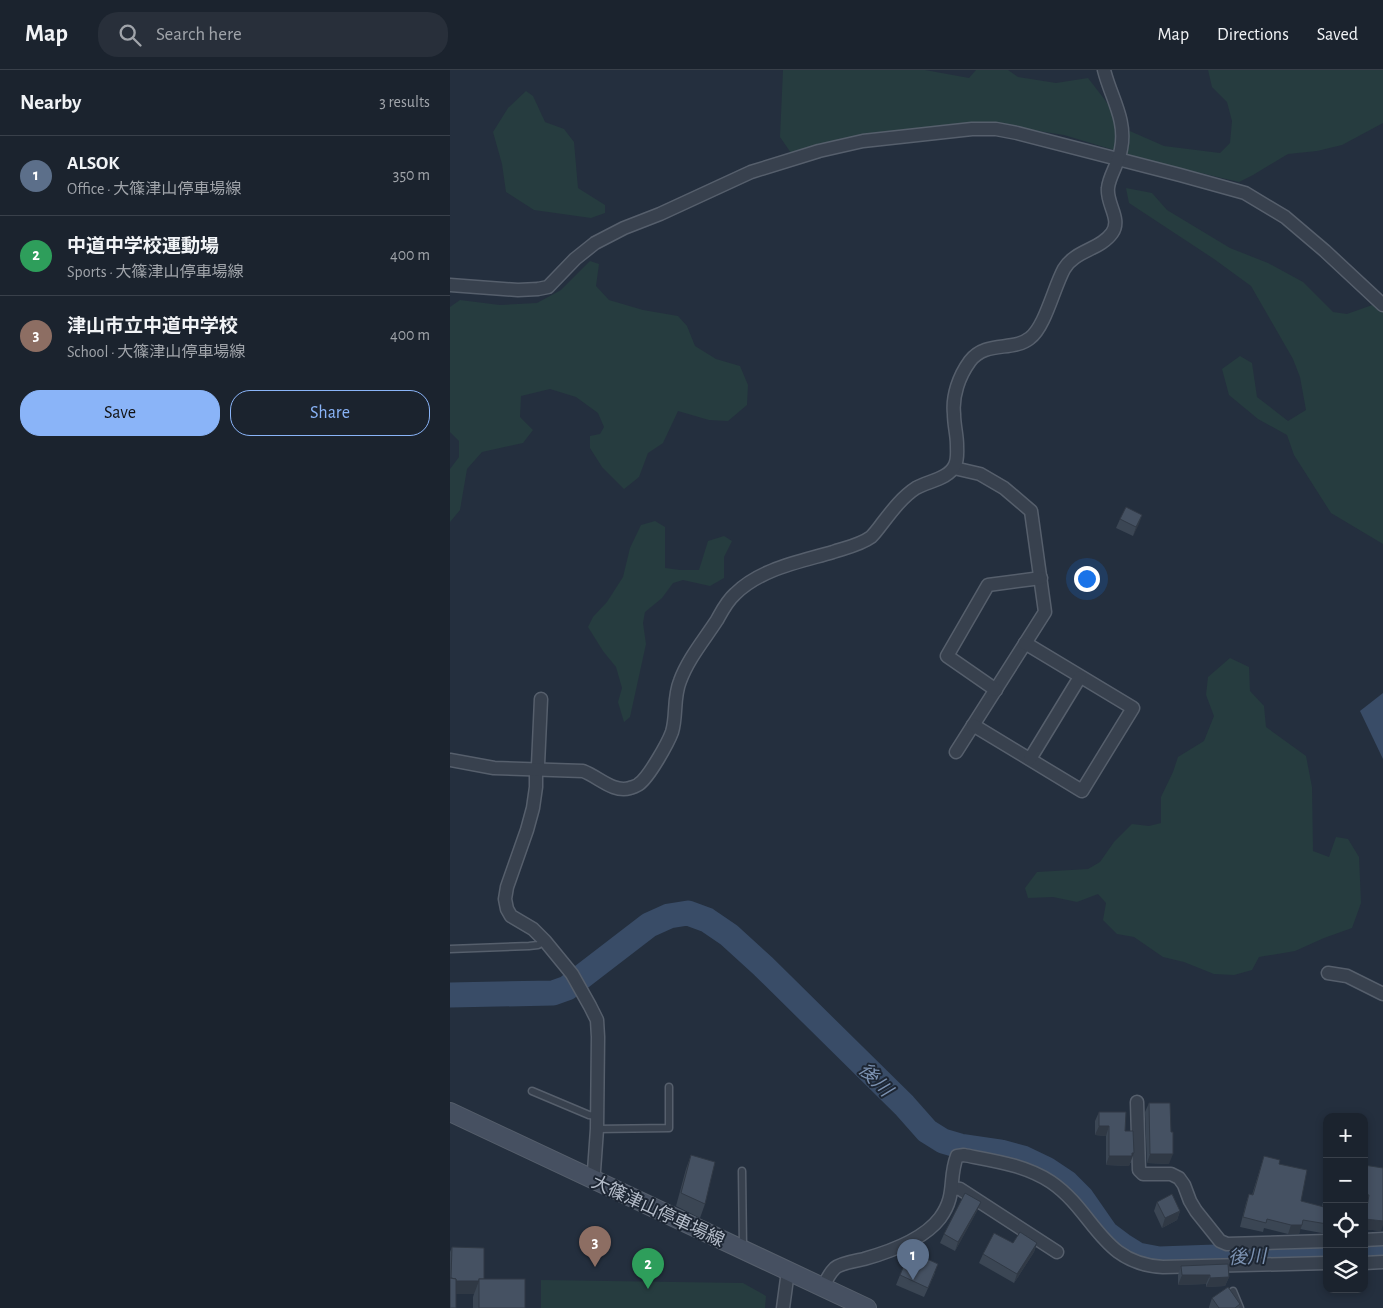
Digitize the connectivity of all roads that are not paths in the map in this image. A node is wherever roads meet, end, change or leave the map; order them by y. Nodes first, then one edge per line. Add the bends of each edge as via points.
1 (1104, 70) edge
2 (1119, 159) junction
3 (450, 285) edge
4 (1383, 305) edge
5 (954, 468) junction
6 (1041, 578) junction
7 (1025, 643) junction
8 (1080, 677) junction
9 (996, 690) junction
10 (541, 699) dead end
11 (973, 725) junction
12 (956, 752) dead end
13 (1030, 759) junction
14 (450, 760) edge
15 (536, 770) junction
16 (545, 941) junction
17 (450, 949) edge
18 (1328, 973) dead end
19 (1383, 994) edge
20 (669, 1087) dead end
21 (532, 1091) dead end
22 (1137, 1102) dead end
23 (450, 1112) edge
24 (598, 1116) junction
25 (597, 1129) junction
26 (742, 1171) dead end
27 (592, 1179) junction
28 (952, 1188) junction
29 (1383, 1239) edge
30 (1368, 1240) edge
31 (1323, 1241) edge
32 (743, 1250) junction
33 (1057, 1252) dead end
34 (1368, 1262) edge
35 (1383, 1262) edge
36 (1323, 1263) edge
37 (788, 1271) junction
38 (823, 1288) junction
39 (1234, 1292) edge
40 (783, 1308) edge
41 (867, 1308) edge
42 (1240, 1308) edge

1 - 2 street via 1121,118
2 - 3 street via 996,129 863,141 752,172 624,228 595,243 548,287 518,290
2 - 4 street via 1246,193 1285,217
2 - 5 street via 1108,188 1116,221 1111,235 1068,262 1040,326 1030,338 1017,344 993,347 976,354 968,363 953,402 957,446
5 - 6 street via 980,474 1004,488 1031,511
5 - 15 street via 915,489 871,536 856,545 772,571 733,596 690,660 679,683 672,733 650,772 639,784 629,789 617,789 583,771
6 - 7 street via 1045,612
6 - 9 street via 988,585 947,656
7 - 8 street
7 - 9 street
8 - 13 street
8 - 13 street via 1133,708 1082,791
9 - 11 street
10 - 15 street
11 - 12 street
11 - 13 street
14 - 15 street via 494,768
15 - 16 street via 533,808 505,899 511,916 533,928
16 - 17 lane via 528,946
16 - 24 street via 572,974 597,1020
18 - 19 street via 1347,976
20 - 25 lane via 669,1128
21 - 24 lane
22 - 31 street via 1139,1170 1143,1174 1170,1174 1179,1178 1196,1211 1220,1241 1227,1244
23 - 27 main road, 大篠津山停車場線
24 - 25 street
25 - 27 street
26 - 32 lane
27 - 32 main road, 大篠津山停車場線
28 - 33 street via 960,1189
28 - 36 street via 957,1156 995,1161 1032,1171 1070,1197 1115,1250 1144,1264
28 - 38 street via 947,1207 928,1230 883,1254 836,1267
29 - 30 street
32 - 37 main road, 大篠津山停車場線
34 - 35 street
37 - 38 main road, 大篠津山停車場線
37 - 40 street
38 - 41 main road, 大篠津山停車場線
39 - 42 lane

